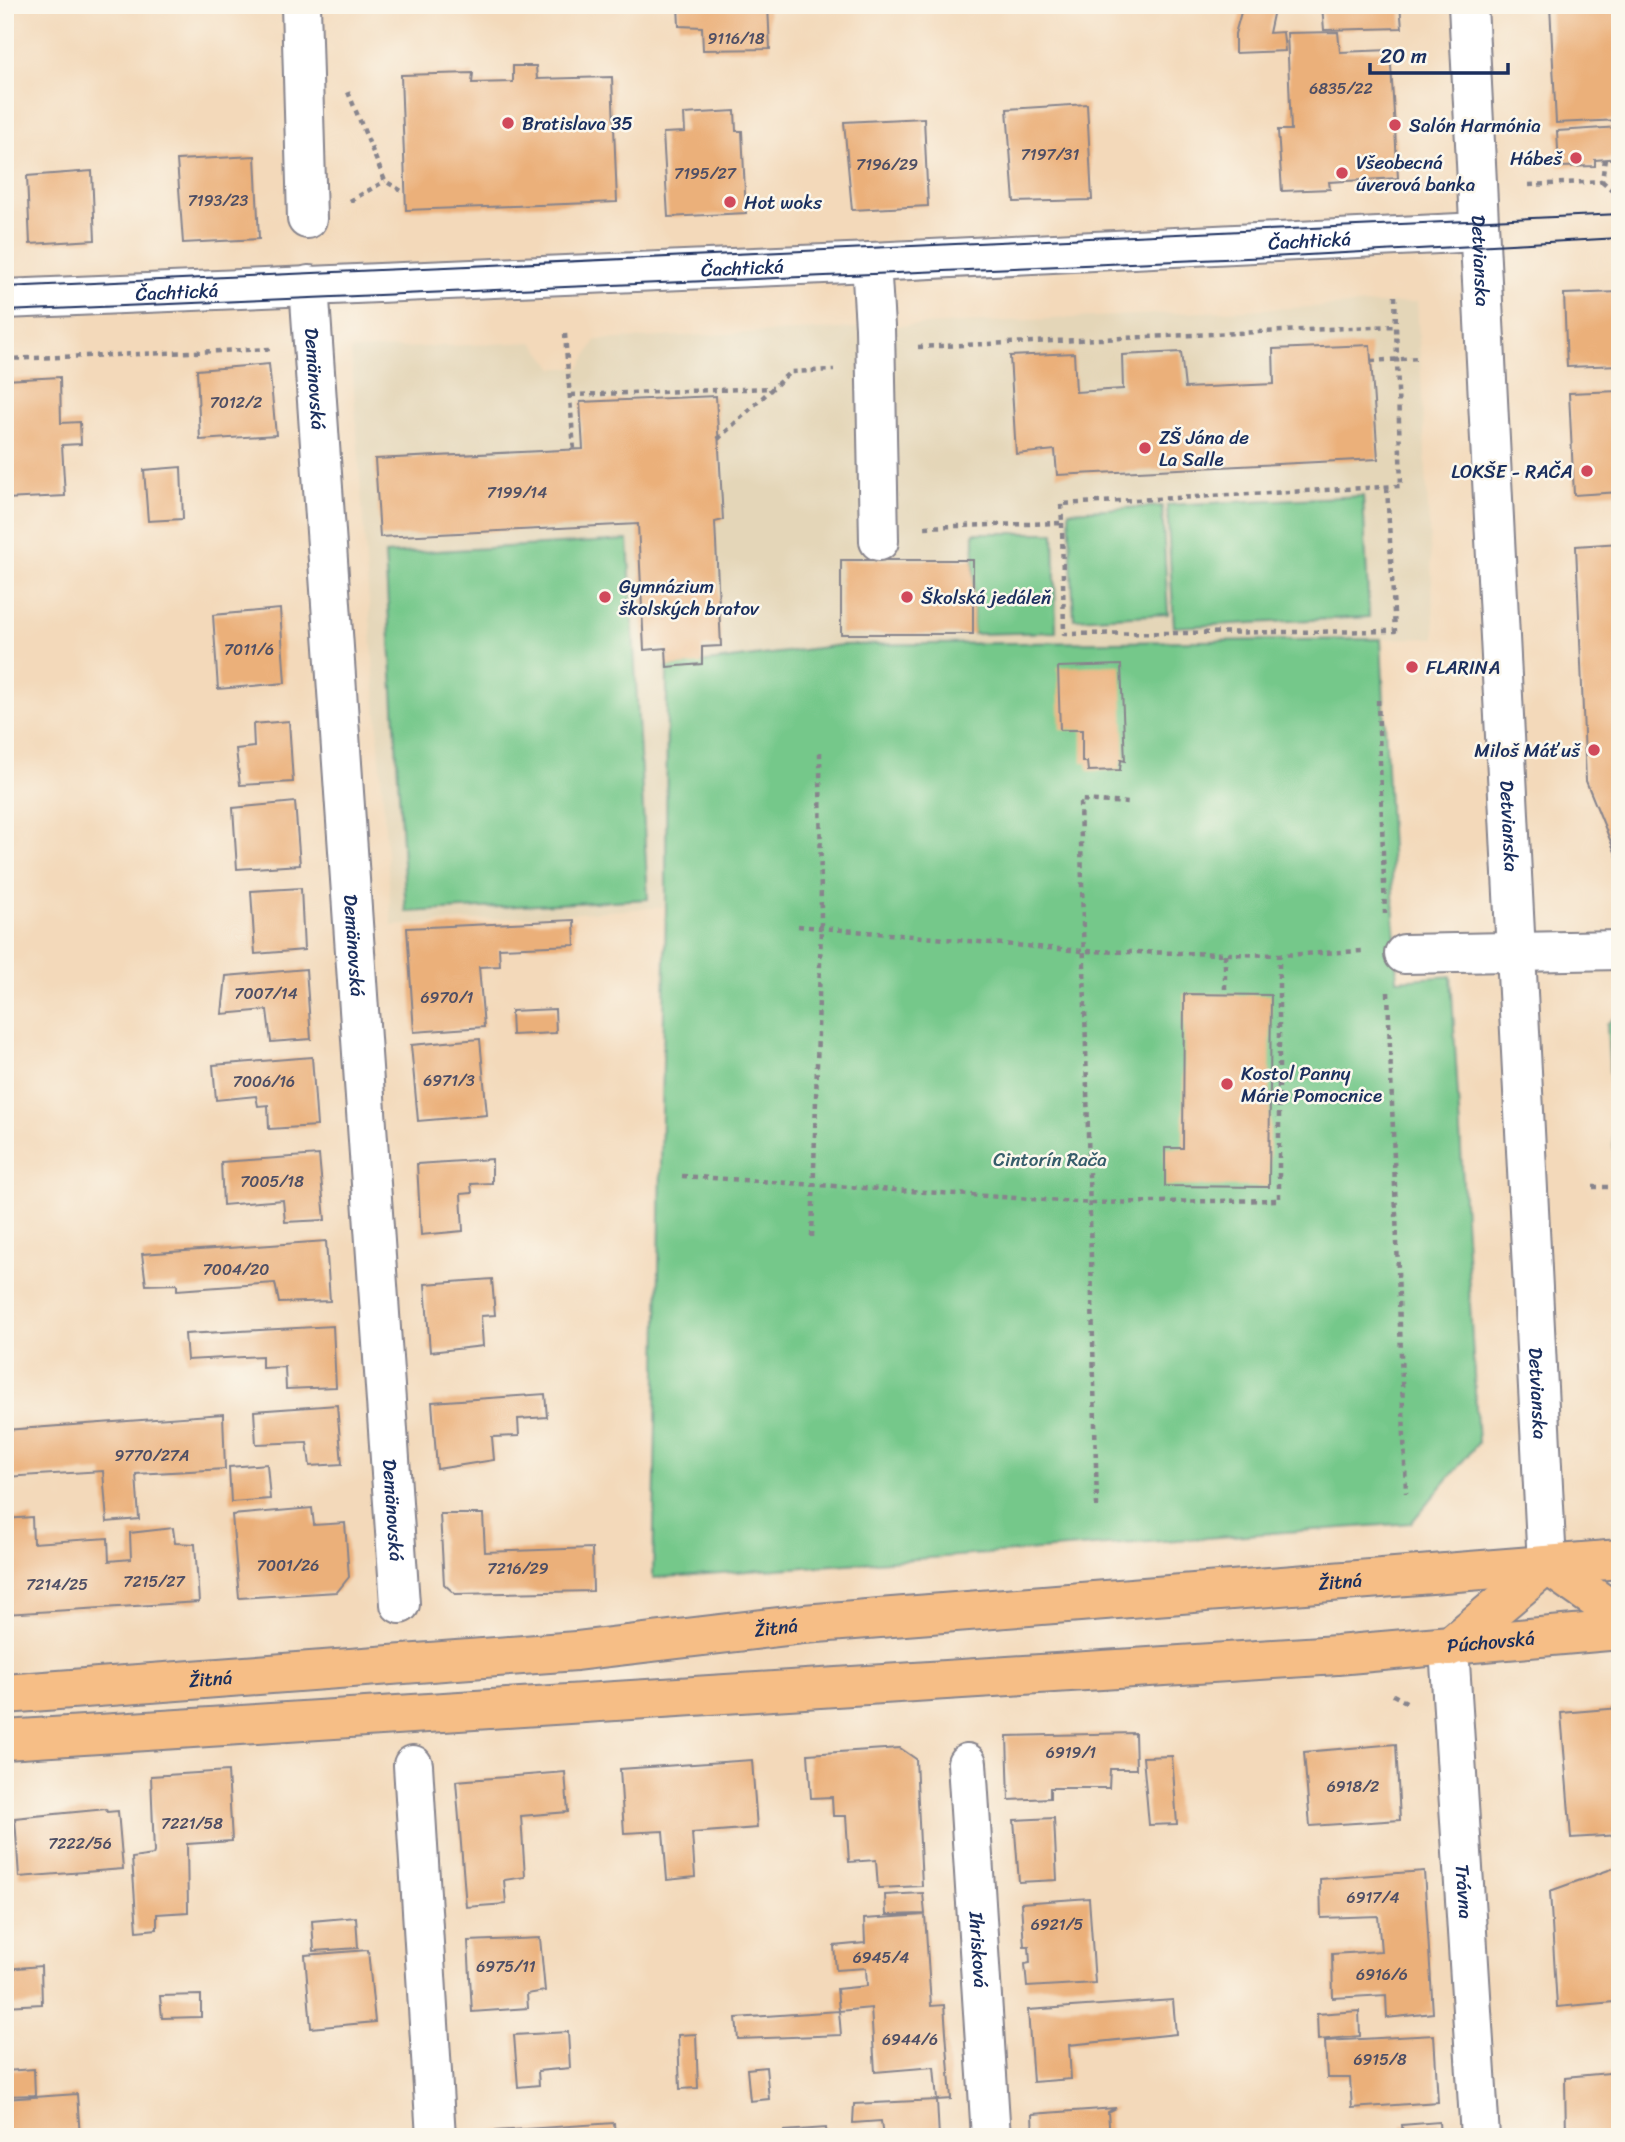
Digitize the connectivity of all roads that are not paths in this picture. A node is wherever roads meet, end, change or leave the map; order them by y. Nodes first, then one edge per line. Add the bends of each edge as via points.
1 (301, 5) edge
2 (1468, 5) edge
3 (307, 219) dead end
4 (1479, 232) junction
5 (871, 262) junction
6 (309, 285) junction
7 (5, 299) edge
8 (880, 534) road end
9 (1620, 950) edge
10 (1388, 952) road end
11 (1515, 952) junction
12 (1620, 1559) edge
13 (1547, 1565) junction
14 (400, 1604) dead end
15 (1620, 1616) edge
16 (1620, 1630) edge
17 (1449, 1647) junction
18 (5, 1694) edge
19 (5, 1740) edge
20 (967, 1763) dead end
21 (413, 1765) dead end
22 (436, 2137) edge
23 (991, 2137) edge
24 (1480, 2137) edge

1 - 3 street
2 - 4 street, Detvianska
4 - 5 street, Čachtická
4 - 11 street, Detvianska
5 - 6 street, Čachtická
5 - 8 street
6 - 7 street, Čachtická
6 - 14 street, Demänovská
9 - 11 street
10 - 11 street
11 - 13 street, Detvianska
12 - 13 main road
13 - 15 main road
13 - 17 main road, Púchovská
13 - 18 main road, Žitná via 804,1624 576,1651
16 - 17 main road, Púchovská
17 - 19 main road
17 - 24 street, Trávna
20 - 23 street, Ihrisková
21 - 22 street

